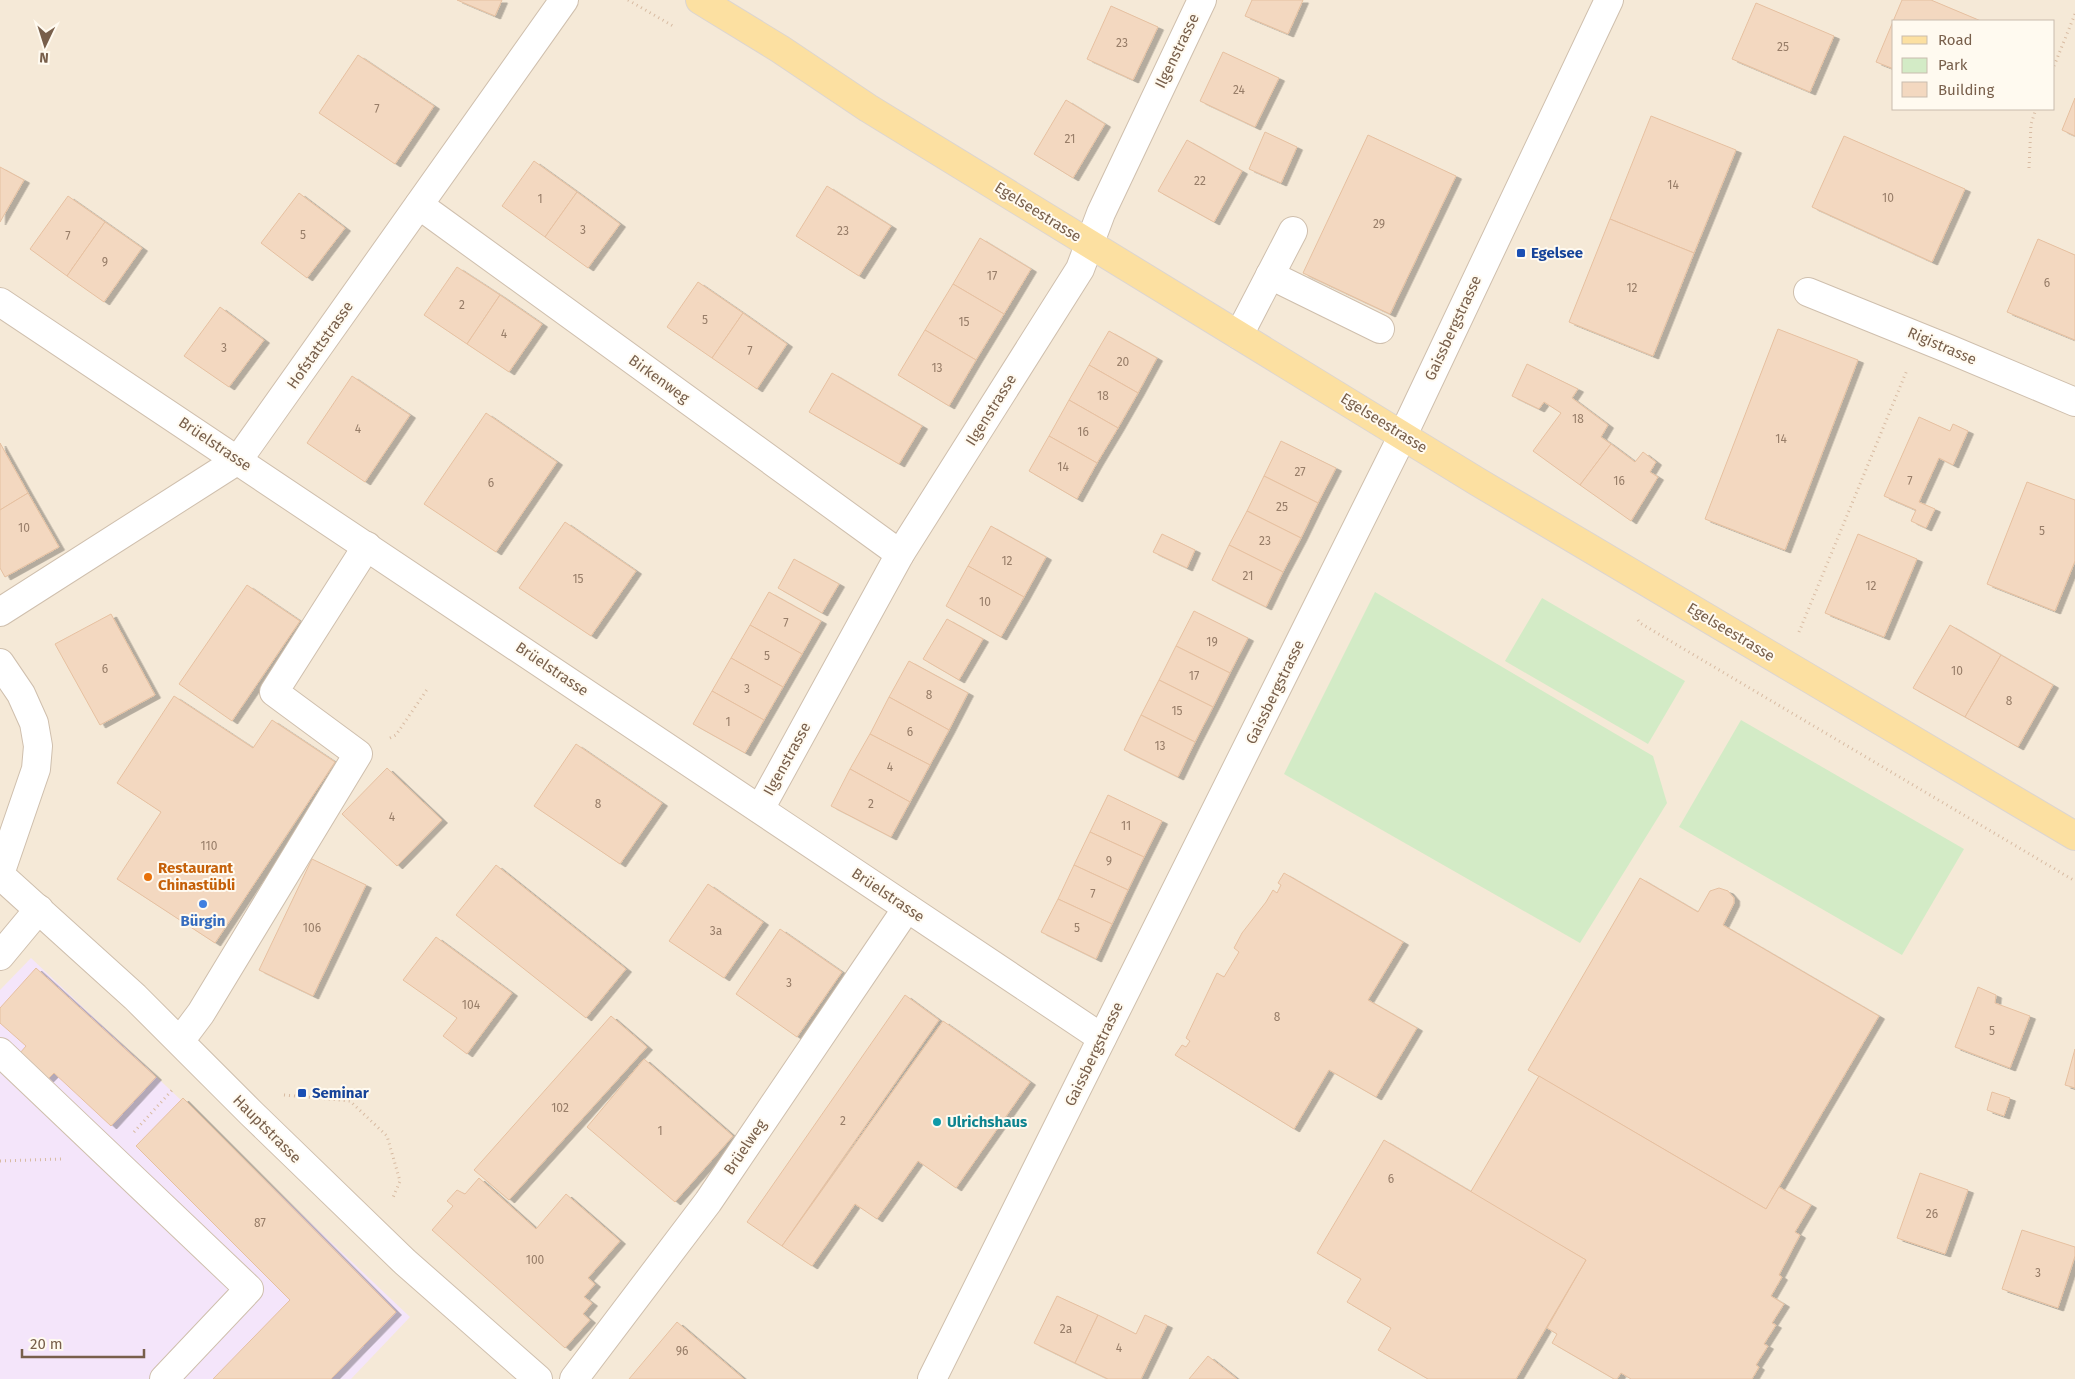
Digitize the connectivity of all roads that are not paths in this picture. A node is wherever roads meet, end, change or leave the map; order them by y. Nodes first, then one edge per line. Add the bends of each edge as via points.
1 (564, 0) edge
2 (700, 0) edge
3 (1202, 0) edge
4 (1610, 0) edge
5 (419, 205) junction
6 (1293, 231) dead end
7 (1089, 243) junction
8 (1270, 275) junction
9 (1808, 292) dead end
10 (0, 302) edge
11 (1380, 329) dead end
12 (1239, 335) junction
13 (2075, 402) edge
14 (1403, 435) junction
15 (238, 460) junction
16 (367, 546) junction
17 (900, 554) junction
18 (0, 612) edge
19 (0, 662) edge
20 (760, 809) junction
21 (2075, 836) edge
22 (0, 874) edge
23 (907, 908) junction
24 (39, 909) junction
25 (0, 956) edge
26 (1102, 1038) junction
27 (180, 1041) junction
28 (0, 1052) edge
29 (164, 1379) edge
30 (538, 1379) edge
31 (574, 1379) edge
32 (932, 1379) edge

1 - 5 street, Hofstattstrasse
2 - 7 main road, Egelseestrasse via 868,108
3 - 7 street, Ilgenstrasse
4 - 14 street, Gaissbergstrasse
5 - 15 street, Hofstattstrasse
5 - 17 street, Birkenweg
6 - 8 street
7 - 12 main road, Egelseestrasse
7 - 17 street, Ilgenstrasse via 1080,269
8 - 11 street
8 - 12 street
9 - 13 street, Rigistrasse
10 - 15 street, Brüelstrasse
12 - 14 main road, Egelseestrasse
14 - 21 main road, Egelseestrasse
14 - 26 street, Gaissbergstrasse
15 - 16 street, Brüelstrasse
15 - 18 street, Hofstattstrasse
16 - 20 street, Brüelstrasse
16 - 27 street via 274,692 358,754 201,1013
17 - 20 street, Ilgenstrasse
19 - 22 street via 21,694 34,723 38,746 36,770
20 - 23 street, Brüelstrasse
22 - 24 street, Hauptstrasse
23 - 26 street, Brüelstrasse
23 - 31 street, Brüelweg via 708,1202
24 - 25 street
24 - 27 street, Hauptstrasse
26 - 32 street, Gaissbergstrasse
27 - 30 street, Hauptstrasse via 405,1262
28 - 29 street via 249,1289

